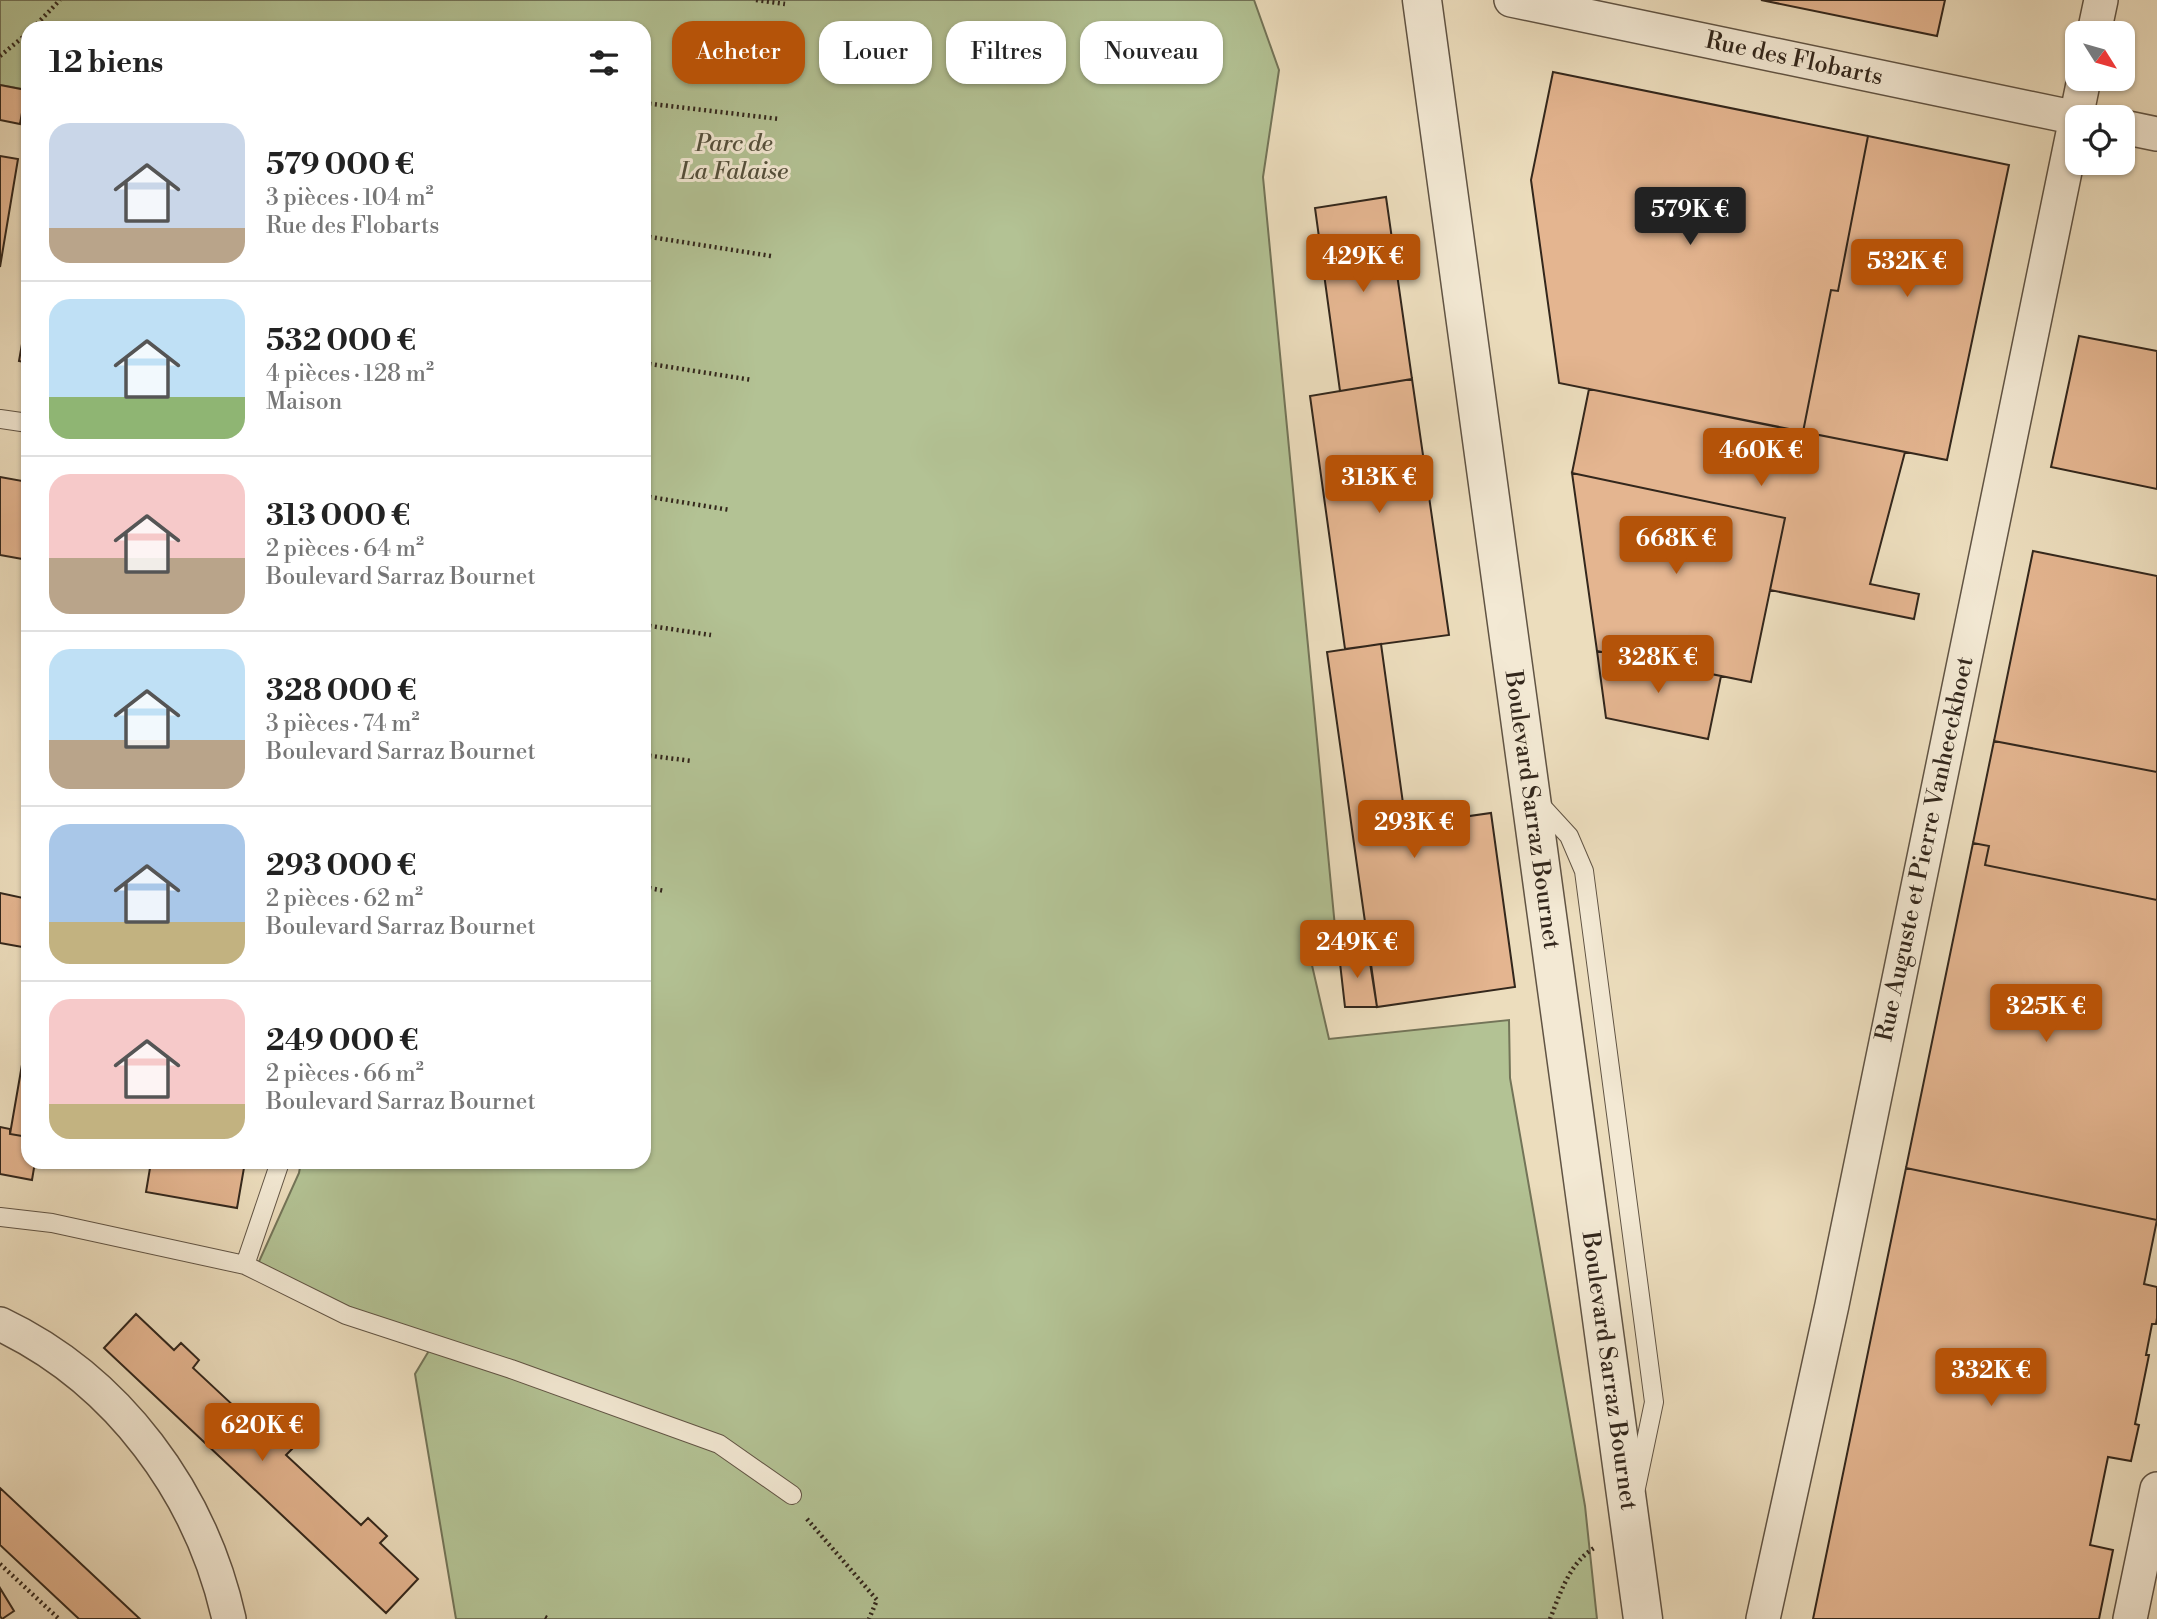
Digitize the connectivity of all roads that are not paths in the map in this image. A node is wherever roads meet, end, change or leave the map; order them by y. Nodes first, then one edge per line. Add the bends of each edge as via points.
1 (1422, 0) edge
2 (1511, 0) edge
3 (2101, 0) edge
4 (2097, 21) edge
5 (2065, 115) edge
6 (2135, 129) edge
7 (2157, 134) edge
8 (2065, 175) edge
9 (0, 419) edge
10 (21, 422) edge
11 (278, 1169) edge
12 (0, 1217) edge
13 (245, 1265) junction
14 (0, 1324) edge
15 (2157, 1489) edge
16 (792, 1495) road end
17 (229, 1619) edge
18 (1643, 1619) edge
19 (1763, 1619) edge
20 (2130, 1619) edge

1 - 18 street, Boulevard Sarraz Bournet
2 - 5 street, Rue des Flobarts
3 - 4 street
6 - 7 street
8 - 19 street, Rue Auguste et Pierre Vanheeckhoet
9 - 10 lane
11 - 13 lane
12 - 13 lane via 52,1223
13 - 16 lane via 346,1315 719,1444
14 - 17 street via 92,1385 149,1444 199,1530
15 - 20 street

